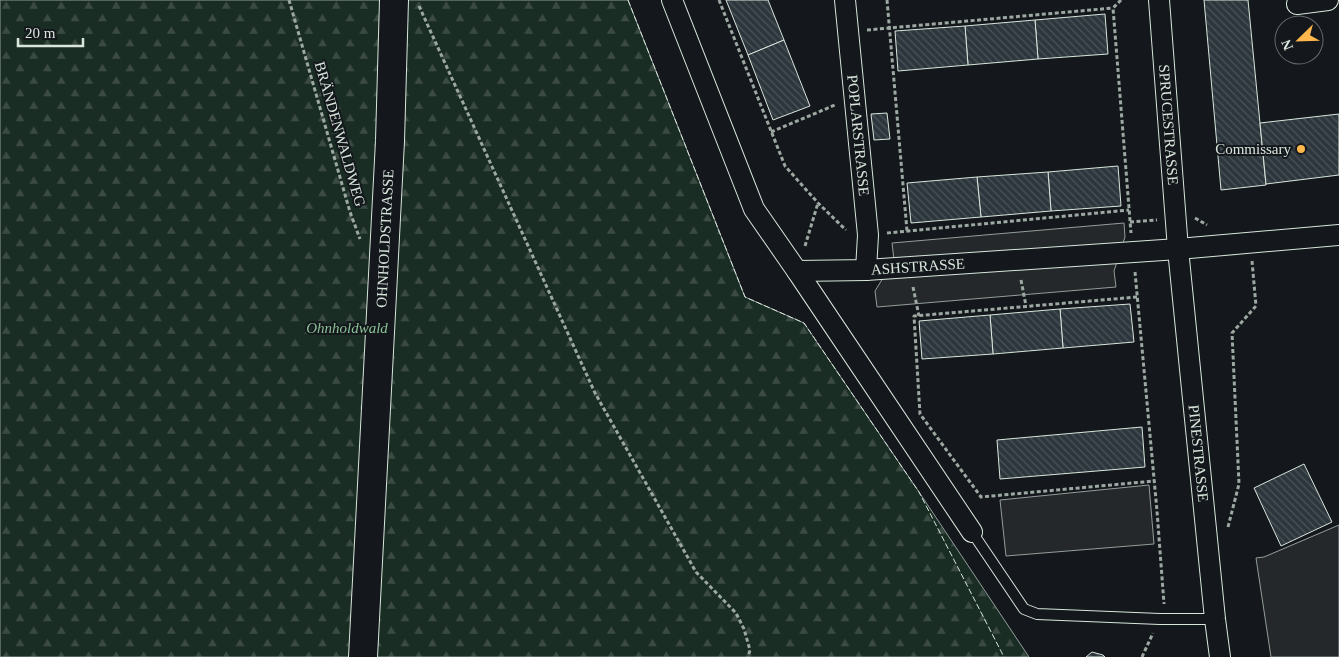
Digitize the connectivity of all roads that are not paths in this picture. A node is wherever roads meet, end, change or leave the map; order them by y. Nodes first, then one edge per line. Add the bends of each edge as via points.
1 (394, 0) edge
2 (672, 0) edge
3 (845, 0) edge
4 (1159, 0) edge
5 (1328, 0) edge
6 (1297, 4) dead end
7 (1339, 235) edge
8 (1178, 250) junction
9 (866, 270) junction
10 (797, 271) junction
11 (972, 532) joint
12 (1214, 619) junction
13 (363, 657) edge
14 (1220, 657) edge

1 - 13 main road, OHNHOLDSTRASSE via 390,141
2 - 10 street via 754,209
3 - 9 street, POPLARSTRASSE via 868,235
4 - 8 street, SPRUCESTRASSE
5 - 6 street
7 - 8 street, ASHSTRASSE
8 - 9 street, ASHSTRASSE
8 - 12 street, PINESTRASSE
9 - 10 street, ASHSTRASSE
10 - 11 street
11 - 12 lane via 1024,610 1037,614
12 - 14 street, PINESTRASSE

